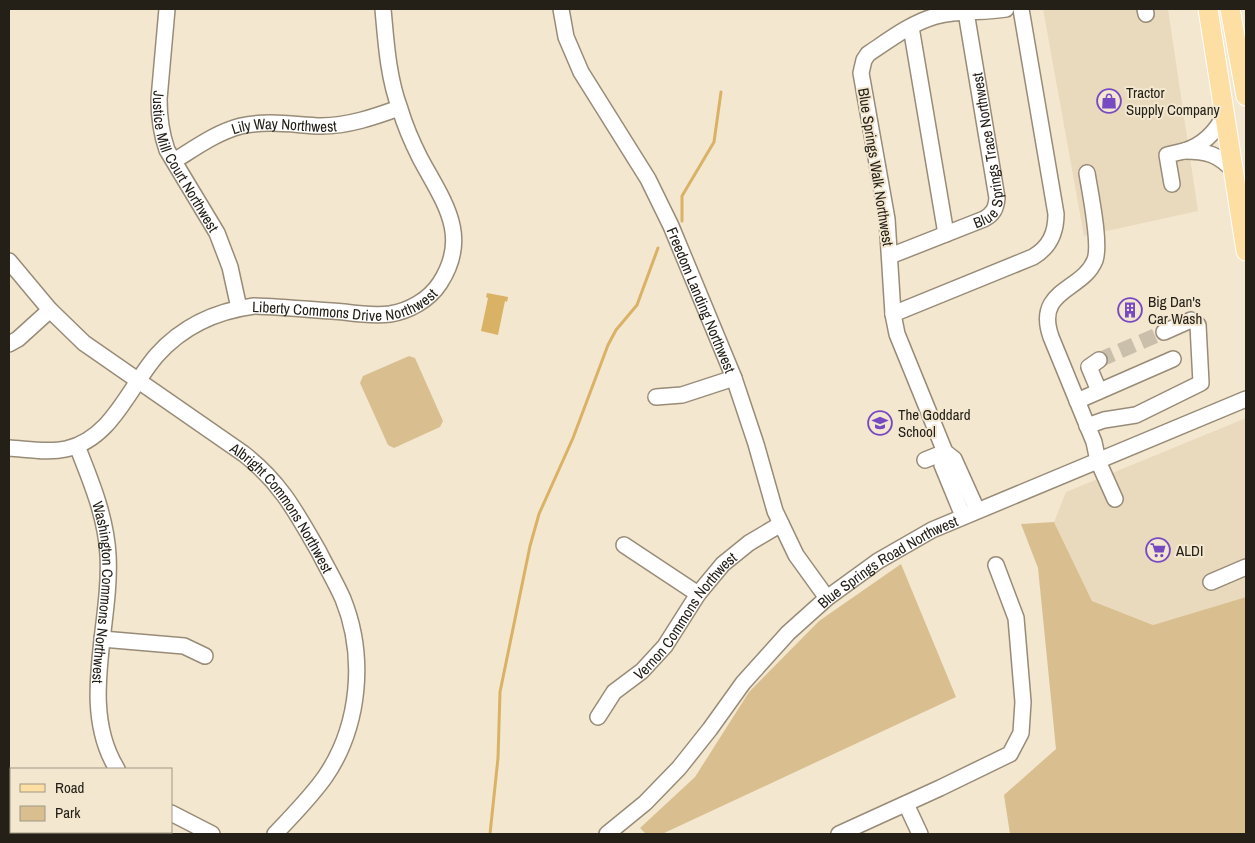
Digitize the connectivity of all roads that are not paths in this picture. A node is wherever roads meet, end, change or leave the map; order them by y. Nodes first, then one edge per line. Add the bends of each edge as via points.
1 (167, 9) edge
2 (383, 9) edge
3 (561, 9) edge
4 (1006, 9) edge
5 (1021, 9) edge
6 (1208, 9) edge
7 (1230, 9) edge
8 (966, 12) junction
9 (911, 27) junction
10 (1246, 96) edge
11 (399, 108) junction
12 (1225, 114) junction
13 (1184, 151) junction
14 (174, 161) junction
15 (1233, 164) junction
16 (1087, 173) dead end
17 (1172, 184) dead end
18 (1246, 188) edge
19 (946, 234) junction
20 (1246, 251) edge
21 (890, 256) junction
22 (9, 261) edge
23 (239, 308) junction
24 (50, 310) junction
25 (893, 314) junction
26 (1164, 332) tunnel mouth
27 (9, 344) edge
28 (1173, 359) dead end
29 (1098, 360) dead end
30 (734, 378) junction
31 (138, 381) junction
32 (1099, 391) junction
33 (656, 397) dead end
34 (1246, 399) edge
35 (1077, 401) junction
36 (1087, 426) junction
37 (78, 446) junction
38 (9, 448) edge
39 (945, 452) junction
40 (925, 460) dead end
41 (1098, 460) junction
42 (1116, 499) dead end
43 (970, 513) junction
44 (781, 524) junction
45 (624, 544) dead end
46 (996, 566) dead end
47 (1246, 567) edge
48 (1212, 582) dead end
49 (698, 594) junction
50 (828, 598) junction
51 (102, 639) junction
52 (205, 656) dead end
53 (598, 717) dead end
54 (116, 768) edge
55 (906, 804) junction
56 (172, 814) edge
57 (212, 834) edge
58 (275, 834) edge
59 (607, 834) edge
60 (839, 834) edge
61 (920, 834) edge

1 - 14 street, Justice Mill Court Northwest via 159,112 163,138
2 - 11 street, Liberty Commons Drive Northwest via 389,68
3 - 30 street, Freedom Landing Northwest via 573,56 660,200
4 - 8 street, Blue Springs Walk Northwest
5 - 25 street via 1056,214 1053,237 1033,257
6 - 12 main road
7 - 10 main road
8 - 9 street, Blue Springs Walk Northwest via 936,16
8 - 19 street, Blue Springs Trace Northwest via 998,198 992,214
9 - 19 street
9 - 21 street, Blue Springs Walk Northwest via 868,54 861,73 887,219
11 - 14 street, Lily Way Northwest via 335,125 271,123 244,126 221,133
11 - 23 street, Liberty Commons Drive Northwest via 419,156 446,203 454,230 451,261 437,287 419,303 390,314 272,306
12 - 13 street via 1207,139
12 - 15 main road
13 - 15 street via 1210,153
13 - 17 street via 1167,155
14 - 23 street, Justice Mill Court Northwest via 220,240 235,283
15 - 18 main road
15 - 20 main road
16 - 35 street via 1097,242 1096,258 1091,269 1058,295 1050,306 1048,317 1050,336
19 - 21 street, Blue Springs Trace Northwest
21 - 25 street, Blue Springs Walk Northwest
22 - 24 street, Albright Commons Northwest
23 - 31 street, Liberty Commons Drive Northwest via 186,329 156,356
24 - 27 street
24 - 31 street, Albright Commons Northwest via 84,343
25 - 39 street, Blue Springs Walk Northwest via 897,334
26 - 36 street via 1191,320 1198,325 1201,383 1136,415
28 - 32 street
29 - 32 street via 1089,367
30 - 33 street via 682,395
30 - 44 street, Freedom Landing Northwest
31 - 37 street, Liberty Commons Drive Northwest via 108,423
31 - 58 street, Albright Commons Northwest via 244,454 274,481 296,510 334,581 350,620 357,685 345,738 325,777
32 - 35 street
34 - 41 street, Blue Springs Road Northwest
35 - 36 street
36 - 41 street
37 - 38 street, Liberty Commons Drive Northwest via 52,451
37 - 51 street, Washington Commons Northwest via 107,543
39 - 40 street
39 - 43 street, Blue Springs Walk Northwest via 954,460
41 - 42 street
41 - 43 street, Blue Springs Road Northwest
43 - 50 street, Blue Springs Road Northwest via 895,550
44 - 49 street, Vernon Commons Northwest via 736,553
44 - 50 street, Freedom Landing Northwest via 796,555
45 - 49 street
46 - 55 street via 1016,618 1023,702 1021,733 1010,754
47 - 48 street
49 - 53 street, Vernon Commons Northwest via 665,646 642,671 614,692
50 - 59 street, Blue Springs Road Northwest via 788,633 758,666 663,786
51 - 52 street via 184,646
51 - 54 street, Washington Commons Northwest via 98,702 100,726
55 - 60 street
55 - 61 street
56 - 57 street

